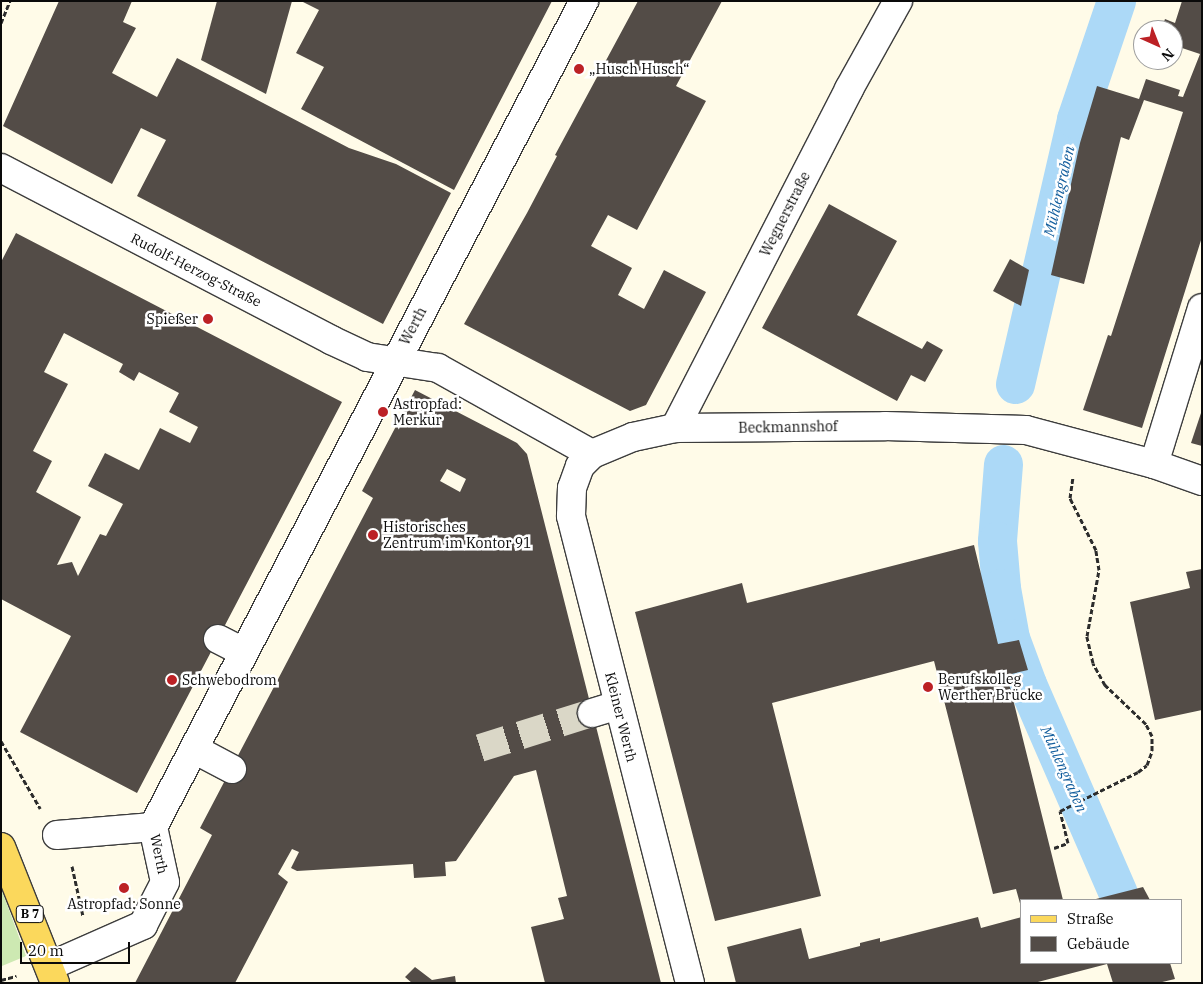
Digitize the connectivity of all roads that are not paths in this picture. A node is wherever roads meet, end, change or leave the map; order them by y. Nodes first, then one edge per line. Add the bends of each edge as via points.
1 (584, 1) edge
2 (898, 1) edge
3 (1, 168) edge
4 (1202, 308) edge
5 (394, 362) junction
6 (675, 428) junction
7 (592, 454) junction
8 (1154, 464) junction
9 (1202, 480) edge
10 (218, 639) dead end
11 (244, 652) junction
12 (618, 705) junction
13 (592, 713) tunnel mouth
14 (194, 750) junction
15 (232, 769) dead end
16 (154, 827) junction
17 (57, 835) dead end
18 (1, 847) edge
19 (53, 974) edge
20 (690, 983) edge

1 - 5 street, Werth
2 - 6 street, Wegnerstraße
3 - 5 street, Rudolf-Herzog-Straße via 331,340 367,356
4 - 8 street
5 - 7 street via 438,368
5 - 11 street, Werth
6 - 7 street, Beckmannshof via 633,437
6 - 8 street, Beckmannshof via 885,426 1016,430
7 - 12 street, Kleiner Werth via 580,466 572,488 571,516
8 - 9 street, Beckmannshof
10 - 11 street
11 - 14 street, Werth
12 - 13 street
12 - 20 street, Kleiner Werth
14 - 15 street
14 - 16 street, Werth
16 - 17 street, Werth
16 - 19 street, Werth via 165,882 143,925
18 - 19 main road, B 7

